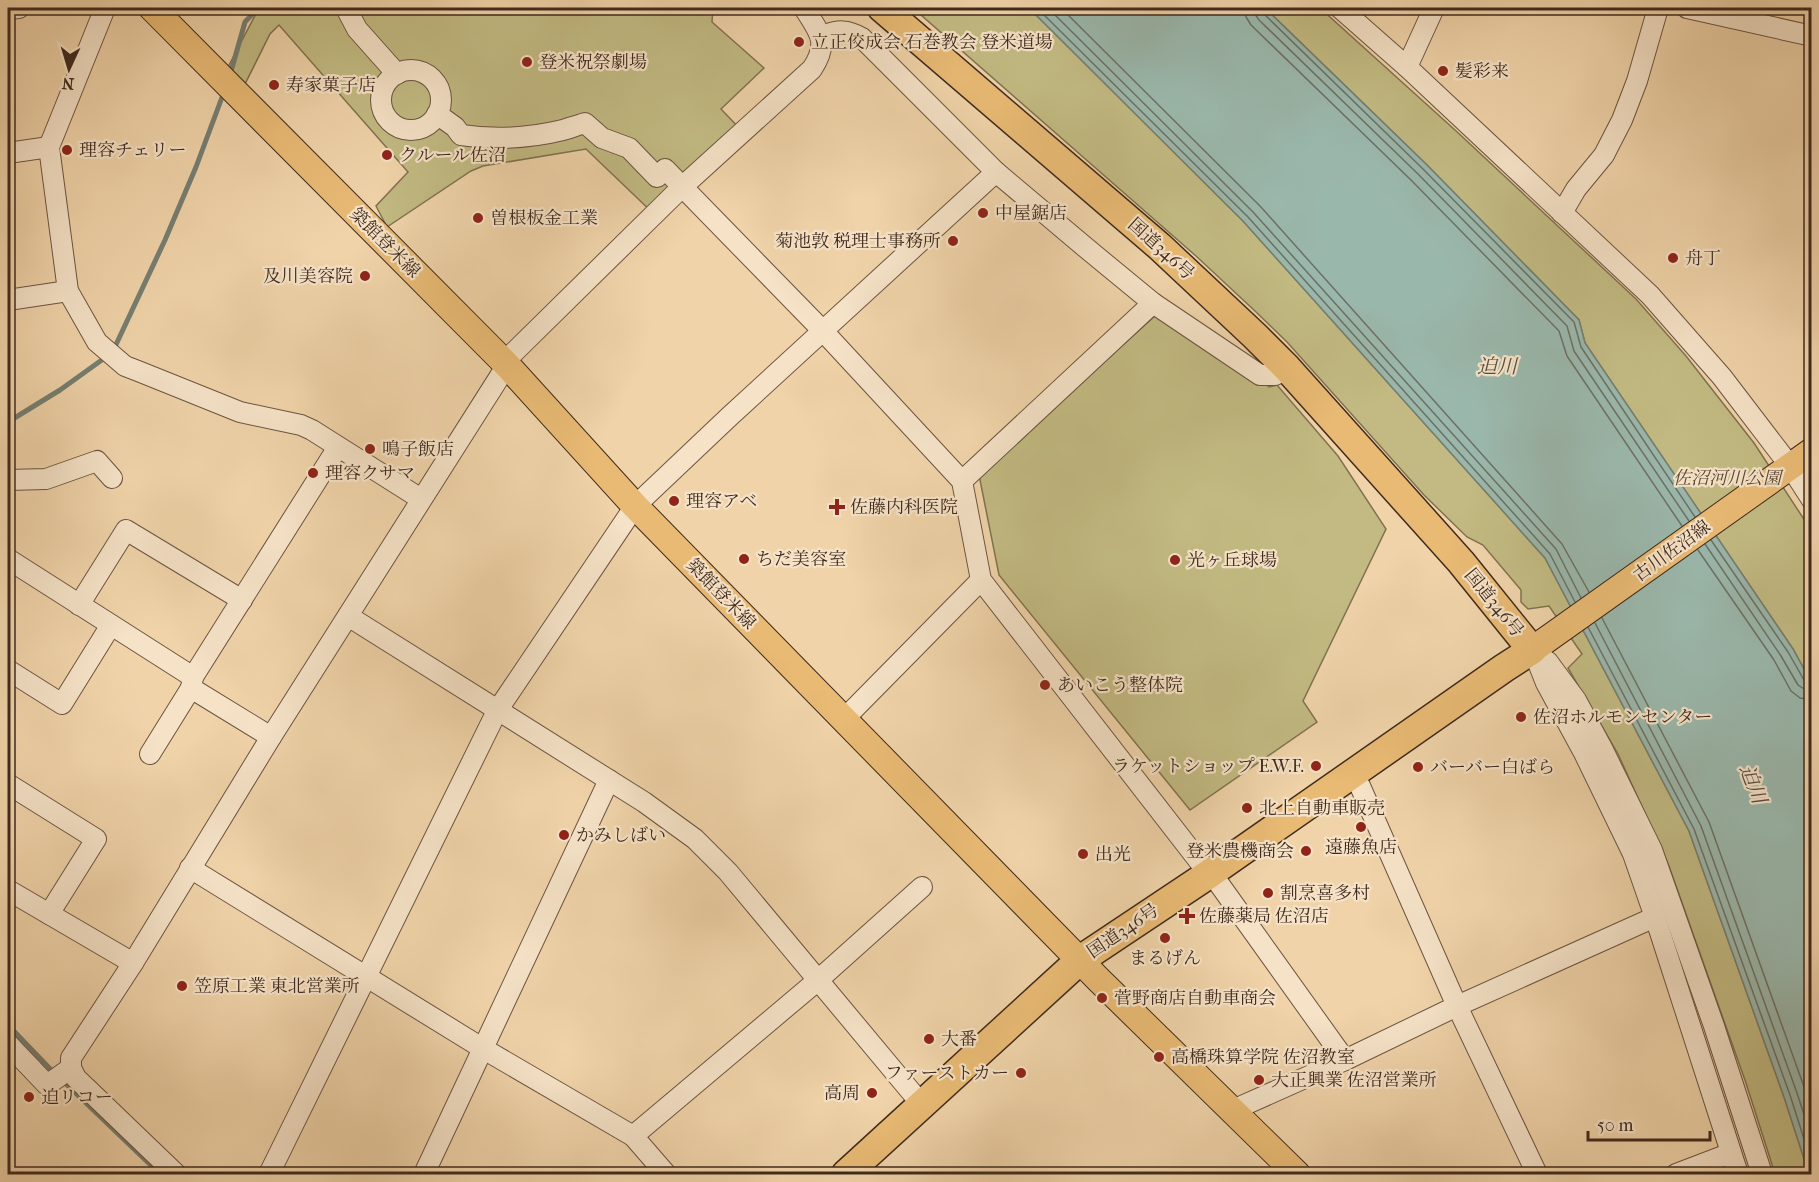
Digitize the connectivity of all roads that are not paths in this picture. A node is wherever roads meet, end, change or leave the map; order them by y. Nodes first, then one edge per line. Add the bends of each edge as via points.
1 (19, 8) edge
2 (105, 8) edge
3 (152, 8) edge
4 (346, 8) edge
5 (804, 8) edge
6 (882, 8) edge
7 (1340, 8) edge
8 (1434, 8) edge
9 (1658, 8) edge
10 (1687, 8) edge
11 (8, 9) edge
12 (1743, 14) edge
13 (822, 36) junction
14 (1812, 36) edge
15 (1407, 67) junction
16 (397, 74) junction
17 (437, 114) junction
18 (49, 147) junction
19 (8, 153) edge
20 (996, 172) junction
21 (682, 187) junction
22 (1562, 213) junction
23 (68, 291) junction
24 (8, 300) edge
25 (1153, 303) junction
26 (822, 330) junction
27 (505, 364) junction
28 (1287, 368) junction
29 (338, 447) junction
30 (1812, 451) edge
31 (1787, 467) junction
32 (112, 478) dead end
33 (8, 480) edge
34 (962, 481) junction
35 (421, 499) junction
36 (1812, 500) edge
37 (635, 506) junction
38 (8, 559) edge
39 (981, 580) junction
40 (242, 600) junction
41 (79, 605) junction
42 (348, 615) junction
43 (111, 625) junction
44 (1540, 646) junction
45 (8, 670) edge
46 (192, 683) junction
47 (497, 711) junction
48 (844, 719) junction
49 (271, 737) junction
50 (150, 754) dead end
51 (1352, 774) junction
52 (609, 780) junction
53 (8, 784) edge
54 (190, 868) junction
55 (1209, 874) junction
56 (922, 887) dead end
57 (8, 890) edge
58 (48, 914) junction
59 (1655, 917) junction
60 (1080, 960) junction
61 (133, 963) junction
62 (365, 976) junction
63 (817, 981) junction
64 (1457, 1006) junction
65 (8, 1044) edge
66 (482, 1048) junction
67 (1345, 1060) junction
68 (69, 1069) junction
69 (923, 1106) junction
70 (1233, 1110) junction
71 (633, 1136) junction
72 (1731, 1153) junction
73 (176, 1174) edge
74 (269, 1174) edge
75 (424, 1174) edge
76 (666, 1174) edge
77 (846, 1174) edge
78 (1297, 1174) edge
79 (1537, 1174) edge
80 (1676, 1174) edge
81 (1738, 1174) edge
82 (1762, 1174) edge

1 - 11 street
2 - 18 street
3 - 27 main road, 築館登米線
4 - 16 street via 357,29
5 - 13 street
6 - 28 highway, 国道346号 via 1159,246
7 - 15 street
8 - 15 street
9 - 22 street via 1622,120 1604,155
10 - 12 street
12 - 14 street
13 - 20 street via 842,30 862,38
13 - 21 street via 822,50 812,69
15 - 22 street
16 - 17 street via 416,70 434,80 441,98
16 - 17 street via 389,80 381,97 392,123 401,128 420,128
17 - 21 street via 461,135 472,137 516,137 585,123 602,138 629,148 657,177 665,170
18 - 19 street
18 - 23 street
20 - 25 street
20 - 26 street
21 - 26 street
21 - 27 street
22 - 31 street via 1650,296 1722,376
23 - 24 street
23 - 29 street via 97,342 125,366 240,412 301,425
25 - 28 street via 1260,375 1275,375
25 - 34 street
26 - 34 street
26 - 37 street
27 - 35 street
27 - 37 main road, 築館登米線
28 - 44 highway, 国道346号
29 - 35 street
29 - 40 street
30 - 31 main road, 古川佐沼線
31 - 36 street
31 - 44 main road, 古川佐沼線
32 - 33 street via 97,461 46,479
34 - 39 street
35 - 42 street
37 - 47 street
37 - 48 main road, 築館登米線
38 - 41 street
39 - 48 street
39 - 55 street
40 - 41 street via 126,530
40 - 46 street
41 - 43 street
42 - 47 street
42 - 49 street
43 - 45 street via 62,704
43 - 46 street
44 - 51 highway, 国道346号
44 - 59 street via 1546,683 1633,855
44 - 82 street via 1576,700 1652,850
46 - 49 street
46 - 50 street
47 - 52 street
47 - 62 street
48 - 60 main road, 築館登米線
49 - 54 street
51 - 55 highway, 国道346号
51 - 64 street
52 - 63 street via 695,839 728,872
52 - 66 street
53 - 58 street via 96,839
54 - 61 street
54 - 62 street
55 - 60 highway, 国道346号
55 - 67 street
56 - 63 street
57 - 58 street
58 - 61 street
59 - 64 street
59 - 72 street
60 - 69 highway, 国道346号
60 - 70 main road, 築館登米線
61 - 68 street via 71,1058
62 - 66 street
62 - 74 street
63 - 69 street
63 - 71 street
64 - 67 street
64 - 79 street
65 - 68 street via 47,1085
66 - 71 street
66 - 75 street
67 - 70 street
68 - 73 street
69 - 77 highway, 国道346号
70 - 78 main road, 築館登米線
71 - 76 street
72 - 80 street
72 - 81 street

